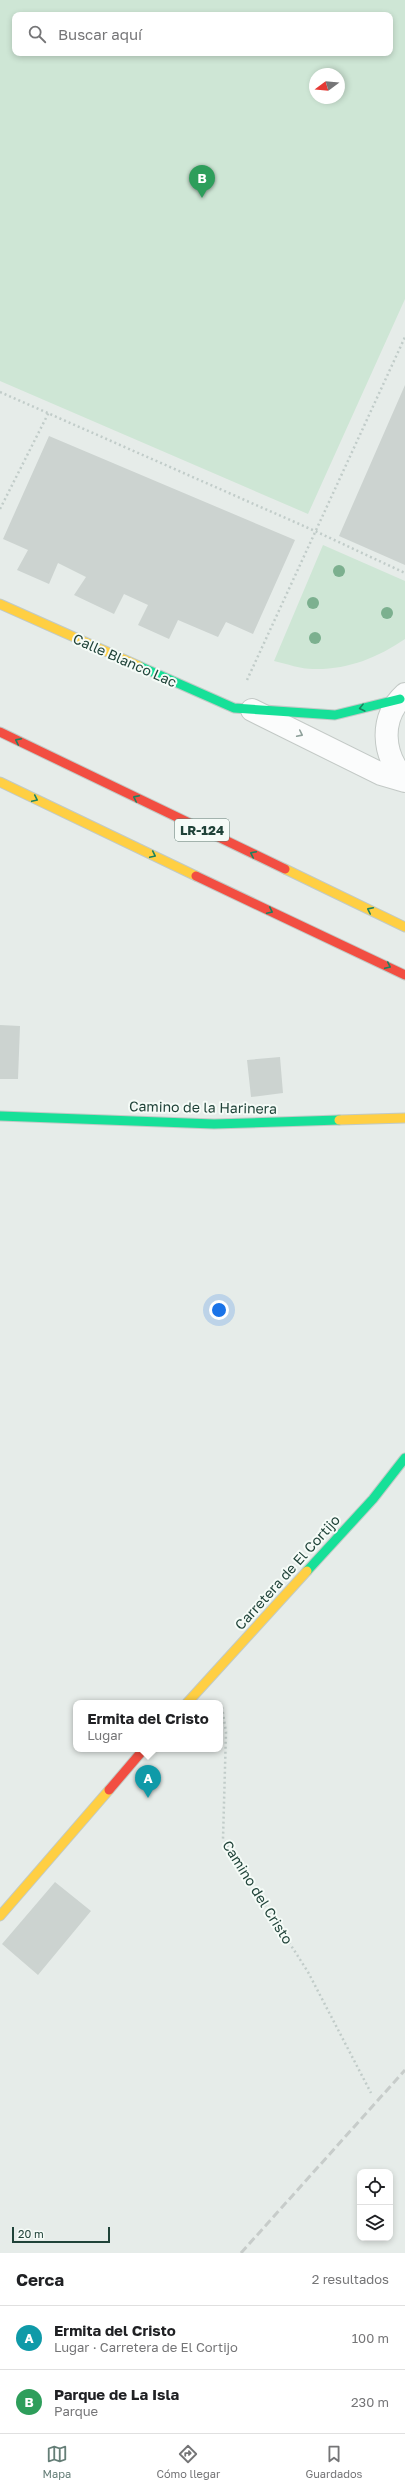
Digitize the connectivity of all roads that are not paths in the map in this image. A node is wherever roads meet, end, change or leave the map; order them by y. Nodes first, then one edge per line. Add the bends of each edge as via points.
1 (0, 604) edge
2 (402, 697) edge
3 (243, 709) junction
4 (0, 732) edge
5 (405, 780) edge
6 (0, 782) edge
7 (405, 927) edge
8 (405, 975) edge
9 (0, 1116) edge
10 (405, 1118) edge
11 (405, 1458) edge
12 (190, 1700) edge
13 (141, 1752) edge
14 (0, 1916) edge

1 - 3 street, Calle Blanco Lac
2 -> 3 street, Calle Blanco Lac via 335,715
2 - 5 street via 390,715 386,739 387,752 395,769
3 -> 5 street, Calle Blanco Lac via 380,774
7 -> 4 street, LR-124
6 -> 8 street
9 - 10 street, Camino de la Harinera via 214,1124
11 - 12 street, Carretera de El Cortijo via 373,1499
13 - 14 street

